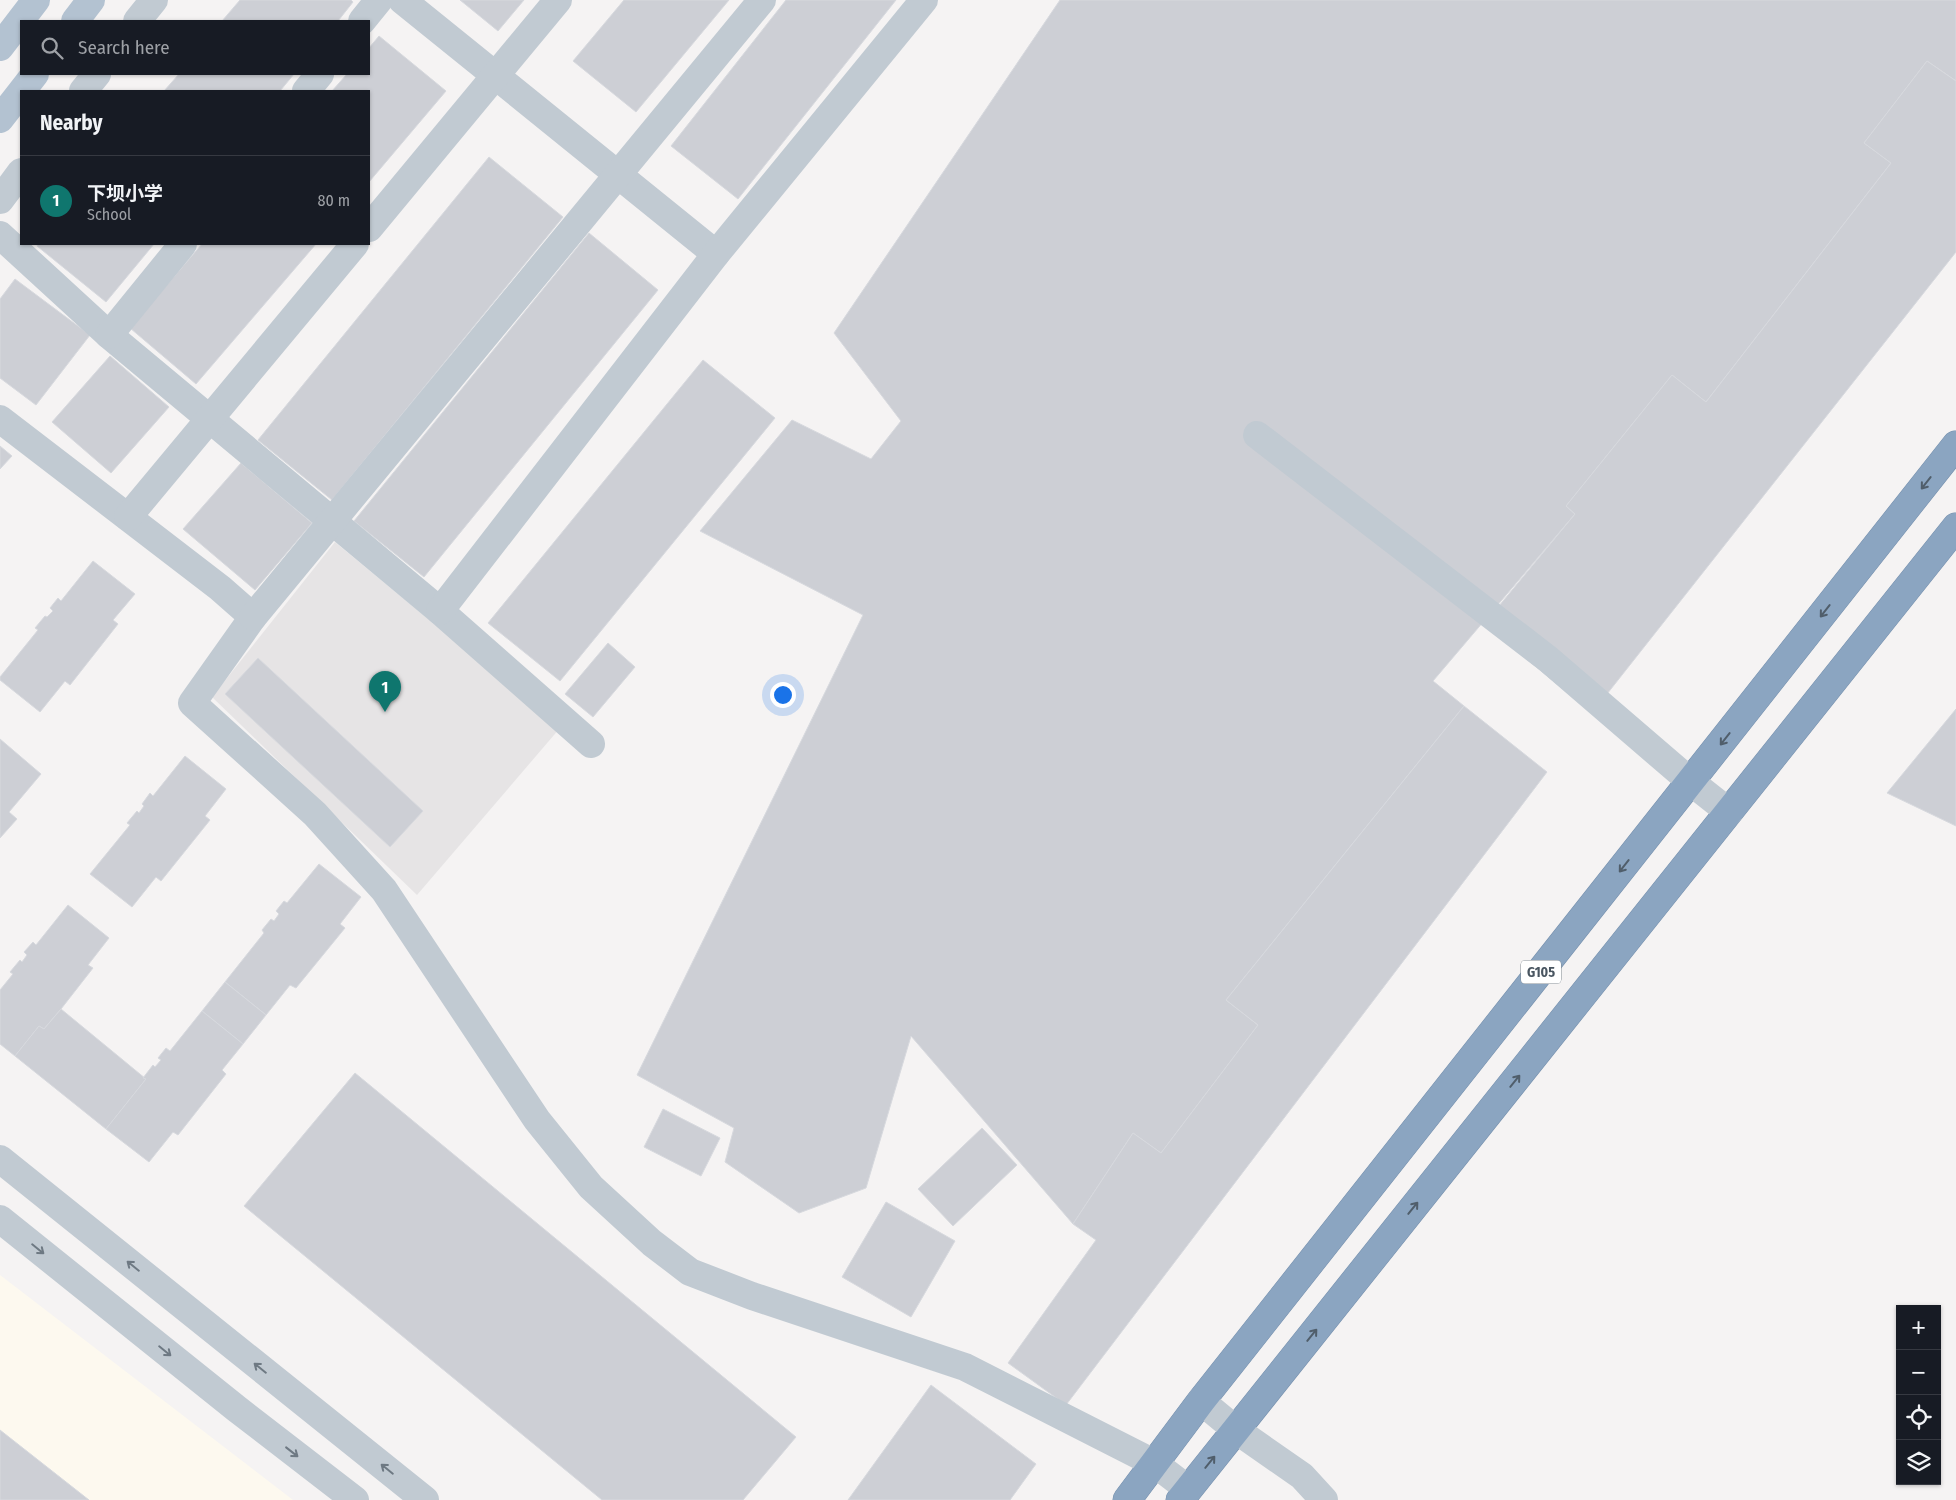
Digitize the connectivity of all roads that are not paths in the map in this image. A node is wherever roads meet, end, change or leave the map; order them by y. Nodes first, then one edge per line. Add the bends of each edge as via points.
1 (36, 0) edge
2 (91, 0) edge
3 (154, 0) edge
4 (379, 0) edge
5 (402, 0) edge
6 (558, 0) edge
7 (762, 0) edge
8 (924, 0) edge
9 (21, 20) edge
10 (76, 20) edge
11 (138, 20) edge
12 (363, 20) edge
13 (20, 21) edge
14 (0, 47) edge
15 (33, 75) edge
16 (96, 75) edge
17 (319, 75) edge
18 (495, 76) junction
19 (22, 90) edge
20 (84, 90) edge
21 (307, 90) edge
22 (20, 93) edge
23 (0, 119) edge
24 (20, 173) edge
25 (618, 174) junction
26 (0, 200) edge
27 (370, 227) edge
28 (0, 235) edge
29 (182, 245) edge
30 (354, 245) edge
31 (716, 254) junction
32 (109, 335) junction
33 (0, 419) edge
34 (210, 419) junction
35 (1256, 435) dead end
36 (1956, 445) edge
37 (128, 517) junction
38 (332, 520) junction
39 (1956, 526) edge
40 (440, 611) junction
41 (253, 617) junction
42 (592, 744) dead end
43 (1691, 782) junction
44 (1729, 812) junction
45 (0, 1159) edge
46 (0, 1218) edge
47 (1201, 1401) junction
48 (1236, 1430) junction
49 (1154, 1463) junction
50 (1184, 1495) edge
51 (355, 1500) edge
52 (425, 1500) edge
53 (1127, 1500) edge
54 (1324, 1500) edge

1 - 9 main road
2 - 10 main road
3 - 11 street
4 - 12 street
5 - 18 street
6 - 18 street
7 - 25 street
8 - 31 street
13 - 14 main road
15 - 19 main road
16 - 20 street
17 - 21 street
18 - 25 street
18 - 27 street
22 - 23 main road
24 - 26 street
25 - 31 street
25 - 38 street
28 - 32 street
29 - 32 street
30 - 34 street
31 - 40 street
32 - 34 street
33 - 37 street
34 - 37 street
34 - 38 street
35 - 43 street via 1548,659
36 -> 43 highway, G105
37 - 41 street
38 - 40 street
38 - 41 street
39 - 44 highway
40 - 42 street
41 - 49 street via 192,703 315,814 384,890 537,1120 591,1187 652,1243 690,1272 965,1367
43 - 44 street
43 -> 47 highway, G105
48 -> 44 highway
52 -> 45 street
46 -> 51 street
47 - 48 street
47 - 49 highway, G105
50 -> 48 highway
48 - 54 street via 1302,1476
49 - 50 street
49 - 53 highway, G105

